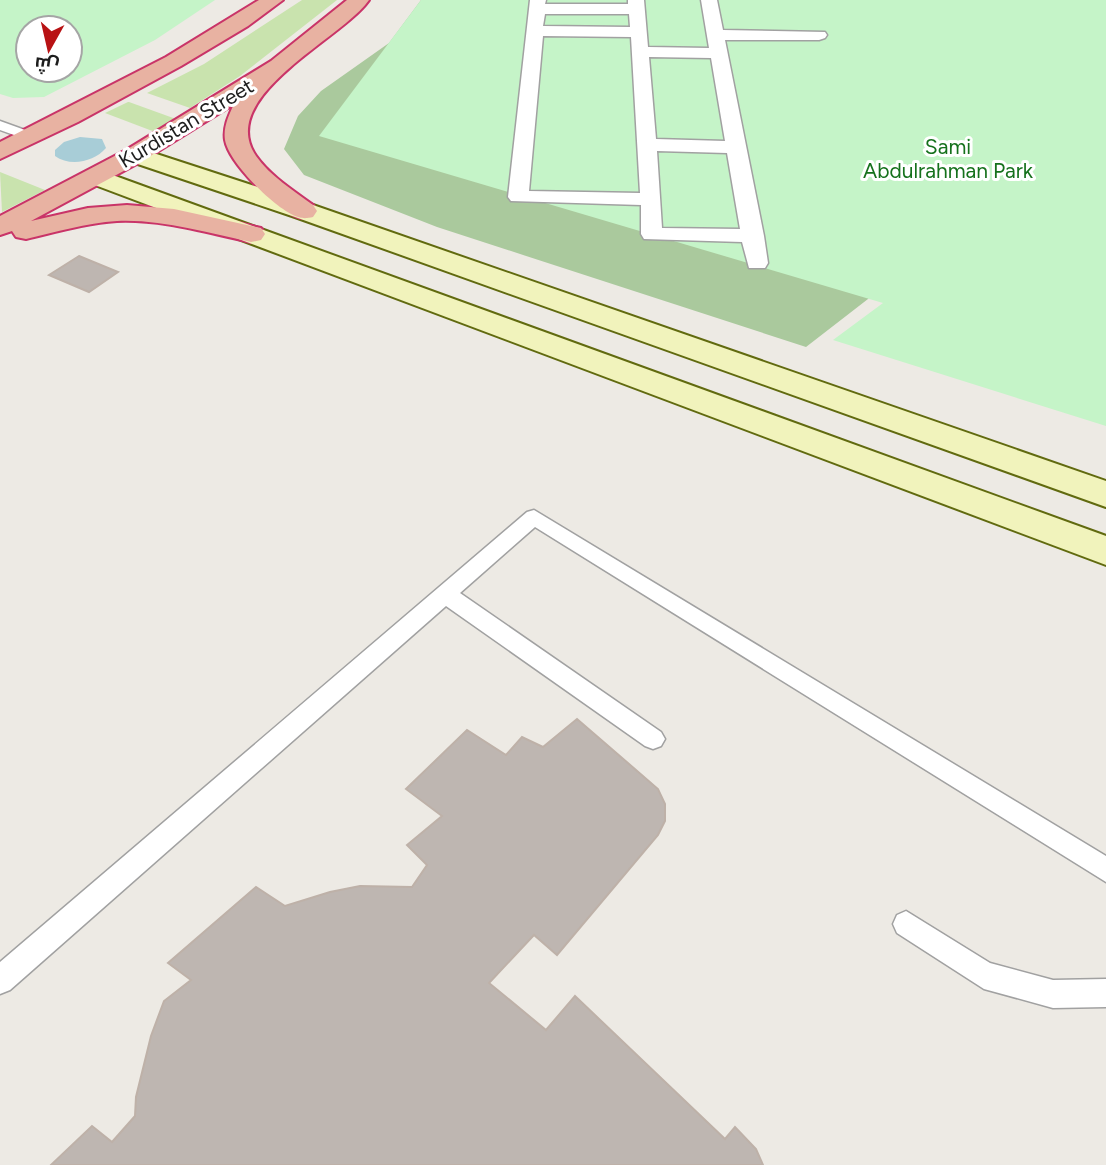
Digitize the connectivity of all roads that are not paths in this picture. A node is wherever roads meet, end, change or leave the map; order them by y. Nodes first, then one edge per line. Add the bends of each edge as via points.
1 (273, 0) edge
2 (359, 0) edge
3 (709, 0) edge
4 (537, 4) edge
5 (636, 5) edge
6 (534, 32) junction
7 (638, 32) junction
8 (819, 35) dead end
9 (718, 44) junction
10 (640, 52) junction
11 (279, 66) junction
12 (0, 125) edge
13 (31, 136) junction
14 (648, 145) junction
15 (737, 147) junction
16 (0, 152) edge
17 (135, 155) junction
18 (96, 177) junction
19 (651, 199) junction
20 (304, 211) junction
21 (0, 227) edge
22 (251, 234) junction
23 (753, 236) junction
24 (0, 238) edge
25 (757, 263) dead end
26 (1106, 494) edge
27 (1106, 551) edge
28 (445, 594) junction
29 (653, 739) dead end
30 (1106, 870) edge
31 (906, 924) dead end
32 (0, 980) edge
33 (1106, 993) edge

1 - 13 highway via 170,63
2 - 11 highway, Kurdistan Street
3 - 9 street
4 - 5 street
4 - 6 street
5 - 7 street
6 - 7 street
6 - 19 street via 518,197
7 - 10 street
8 - 9 street
9 - 10 street
9 - 15 street
10 - 14 street
11 - 17 highway, Kurdistan Street
11 - 20 highway via 239,113 240,152 251,169
12 - 13 lane
13 - 16 highway
14 - 15 street
14 - 19 street
15 - 23 street
17 - 18 highway, Kurdistan Street
17 - 20 main road
18 - 21 highway, Kurdistan Street
18 - 22 main road
19 - 23 street via 652,234
20 - 26 main road
22 - 24 highway via 128,213 72,218
22 - 27 main road
23 - 25 street
28 - 29 lane
28 - 30 lane via 534,517
28 - 32 lane
31 - 33 lane via 984,975 1053,995

